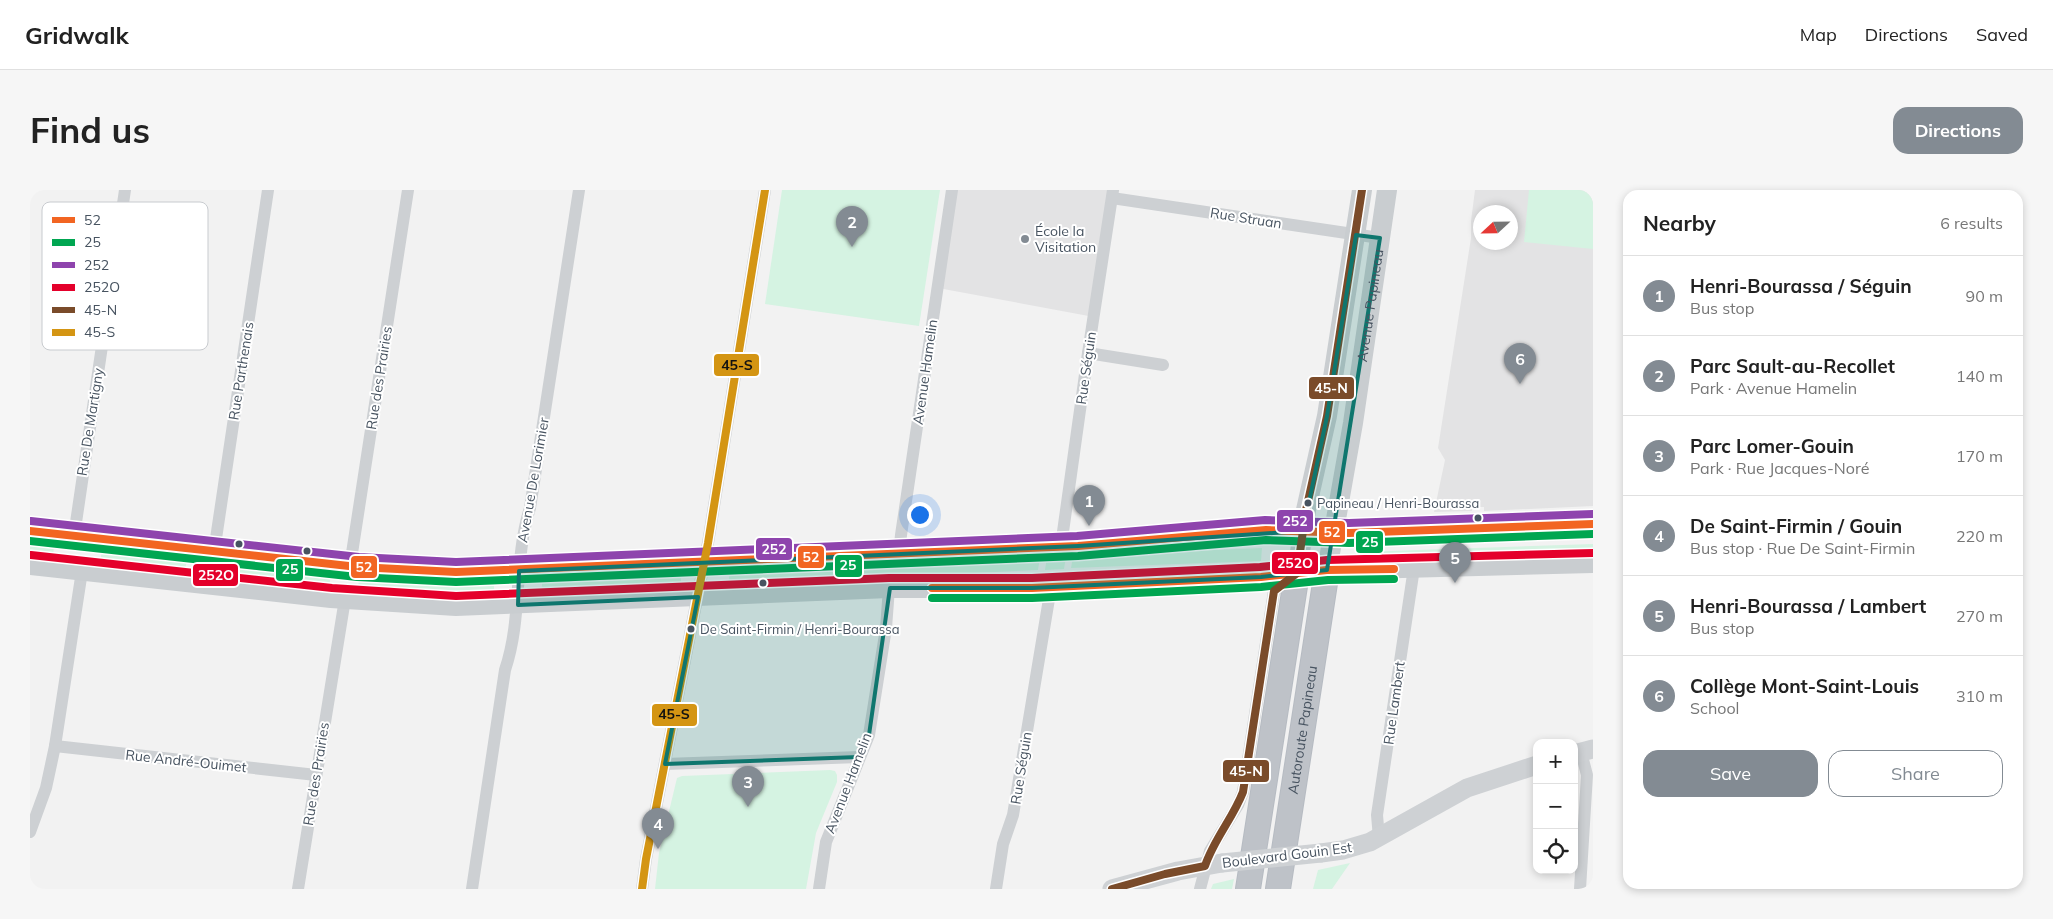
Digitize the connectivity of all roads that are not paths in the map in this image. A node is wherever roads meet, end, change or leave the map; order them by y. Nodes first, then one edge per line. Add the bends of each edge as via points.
1 (268, 190) edge
2 (408, 190) edge
3 (579, 190) edge
4 (765, 190) edge
5 (952, 190) edge
6 (1362, 190) edge
7 (1387, 190) edge
8 (1113, 194) edge
9 (1356, 235) junction
10 (1380, 238) junction
11 (101, 350) edge
12 (1088, 353) junction
13 (1162, 365) dead end
14 (1593, 524) edge
15 (1303, 530) junction
16 (30, 531) edge
17 (1334, 533) junction
18 (74, 536) junction
19 (1062, 546) junction
20 (214, 552) junction
21 (899, 554) junction
22 (704, 563) junction
23 (1593, 563) edge
24 (30, 566) edge
25 (350, 566) junction
26 (1414, 568) junction
27 (1327, 570) junction
28 (82, 571) junction
29 (519, 571) junction
30 (1297, 573) junction
31 (1051, 587) junction
32 (889, 588) junction
33 (698, 597) junction
34 (345, 599) junction
35 (518, 605) junction
36 (55, 746) junction
37 (1583, 752) edge
38 (859, 757) junction
39 (665, 764) junction
40 (1533, 766) edge
41 (316, 775) junction
42 (30, 832) edge
43 (1379, 838) junction
44 (1214, 864) junction
45 (298, 889) edge
46 (472, 889) edge
47 (642, 889) edge
48 (819, 889) edge
49 (996, 889) edge
50 (1112, 889) edge
51 (1200, 889) edge
52 (1248, 889) edge
53 (1278, 889) edge
54 (1580, 889) edge

1 - 20 street, Rue Parthenais
2 - 25 street, Rue des Prairies
3 - 29 street, Avenue De Lorimier
4 - 22 street
5 - 21 street, Avenue Hamelin
6 - 9 main road, Avenue Papineau
7 - 10 main road, Avenue Papineau
8 - 9 street, Rue Struan
8 - 12 street, Rue Séguin
9 - 10 street, Rue Struan
9 - 15 main road, Avenue Papineau via 1327,416
10 - 17 main road, Avenue Papineau
11 - 18 street, Rue De Martigny
12 - 13 street
12 - 19 street, Rue Séguin
14 - 17 main road
15 - 17 main road
15 - 19 main road
15 - 30 main road, Avenue Papineau
16 - 18 main road
17 - 27 main road, Avenue Papineau
18 - 20 main road
19 - 21 main road
20 - 25 main road
21 - 22 main road
22 - 29 main road
22 - 33 street
23 - 26 main road
24 - 28 main road
25 - 29 main road via 429,572
26 - 27 main road
26 - 43 street, Rue Lambert via 1377,815
27 - 30 main road
27 - 53 highway, Autoroute Papineau
28 - 34 main road
28 - 36 street
29 - 35 street, Avenue De Lorimier
30 - 31 main road
30 - 44 street via 1274,590 1242,792 1238,805 1210,851
30 - 52 highway
31 - 32 main road
31 - 49 street, Rue Séguin via 1013,814 1004,840
32 - 33 main road
32 - 38 street, Avenue Hamelin via 886,628 868,735
33 - 35 main road
33 - 39 street
34 - 35 main road via 444,606
34 - 41 street, Rue des Prairies
35 - 46 street, Avenue De Lorimier
36 - 41 street, Rue André-Ouimet
36 - 42 street via 46,788
37 - 54 street via 1587,775
38 - 39 street
38 - 48 street, Avenue Hamelin via 826,842
39 - 47 street
40 - 43 street, Boulevard Gouin Est via 1467,788
41 - 45 street, Rue des Prairies
43 - 44 street, Boulevard Gouin Est, bridge via 1321,853
44 - 50 street, Boulevard Gouin Est
44 - 51 street

